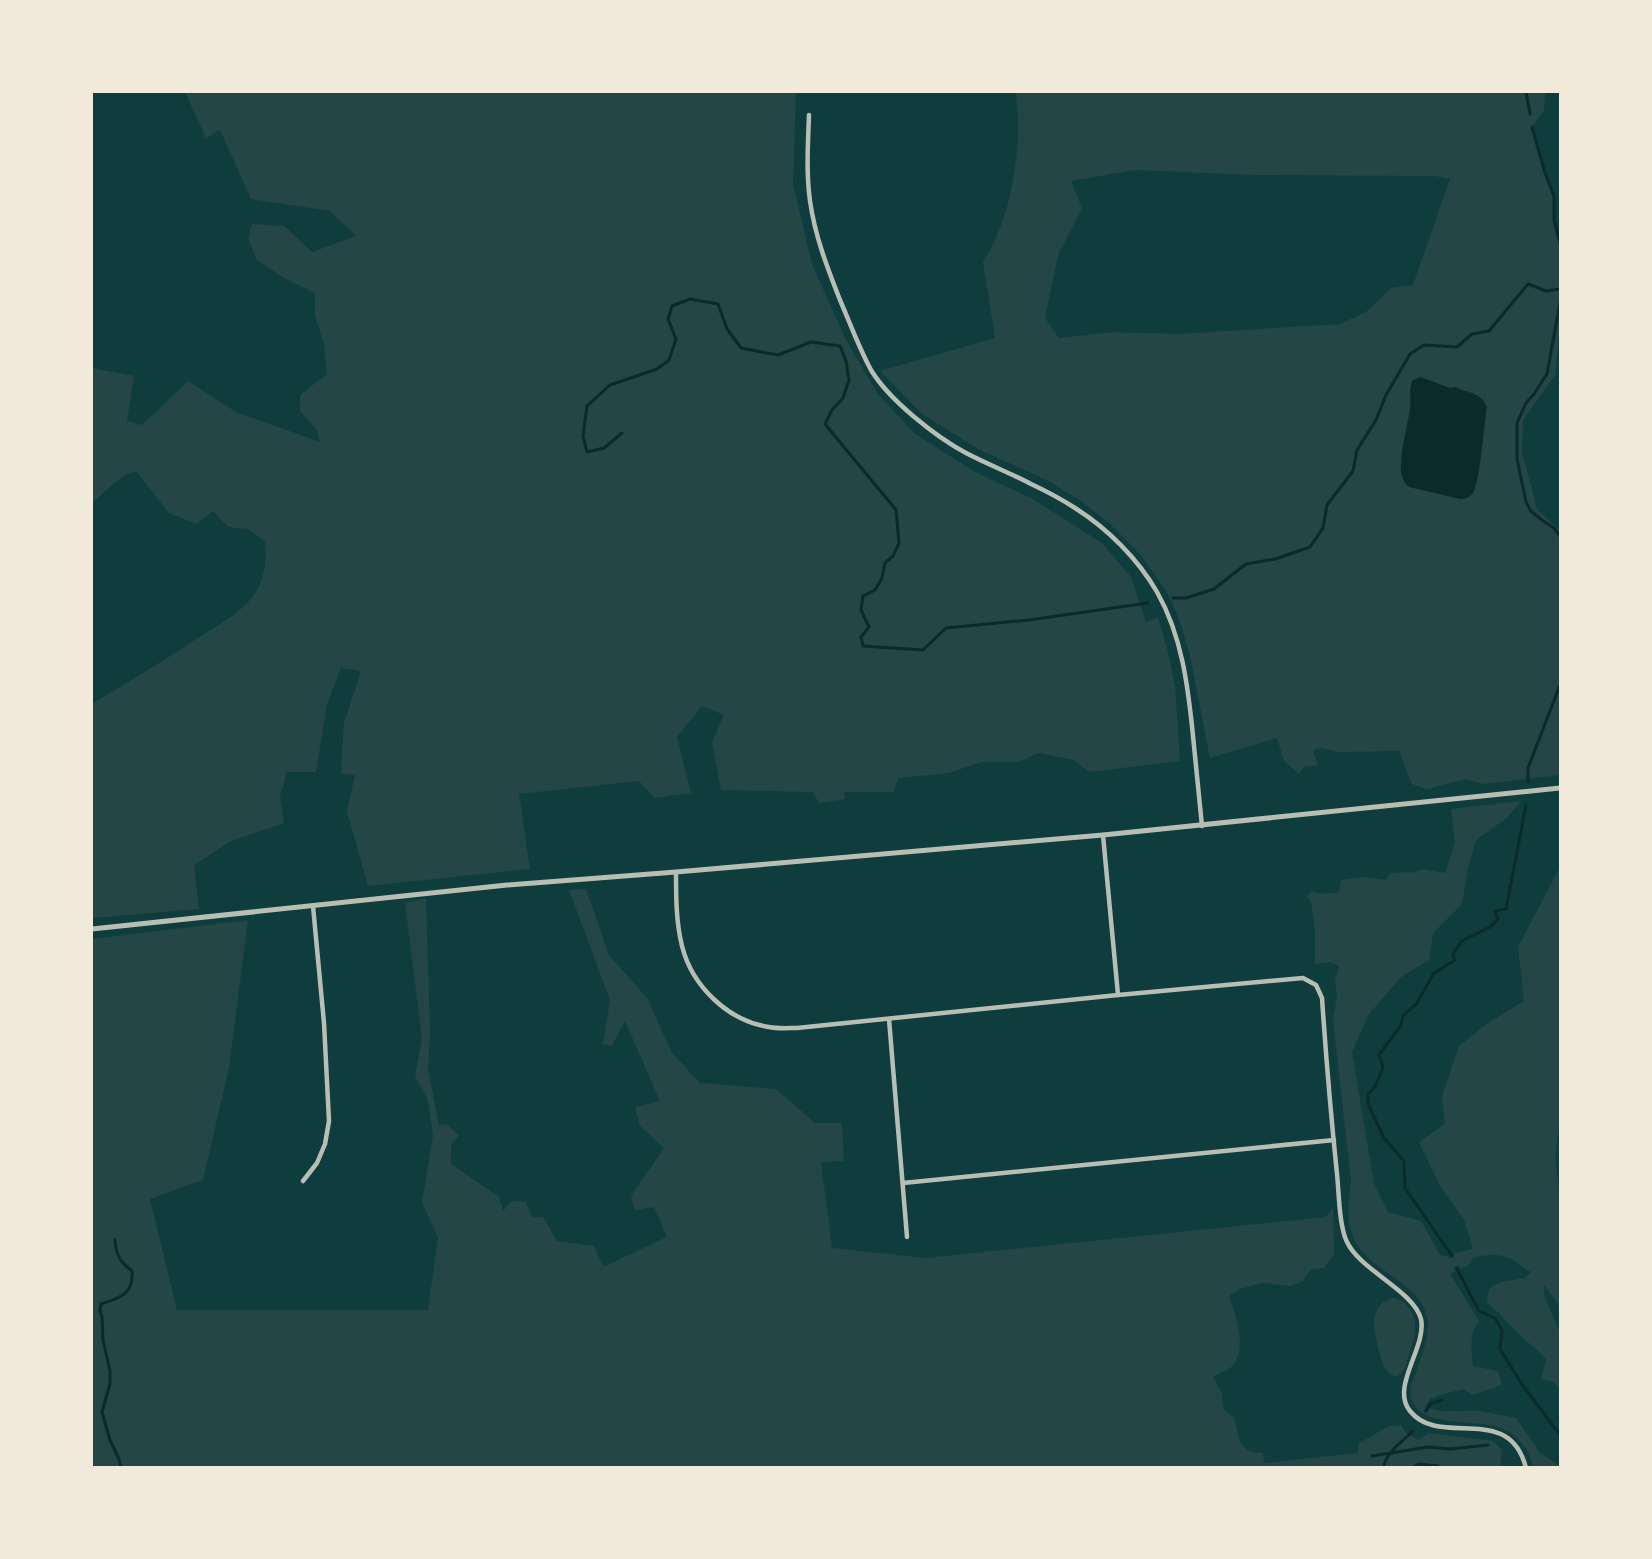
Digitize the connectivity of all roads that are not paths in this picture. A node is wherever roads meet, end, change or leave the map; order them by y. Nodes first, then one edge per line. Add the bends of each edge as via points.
1 (808, 115) dead end
2 (1560, 788) edge
3 (1202, 826) junction
4 (1103, 835) junction
5 (676, 872) junction
6 (314, 906) junction
7 (92, 929) edge
8 (1118, 995) junction
9 (889, 1019) junction
10 (1334, 1140) junction
11 (303, 1181) dead end
12 (903, 1183) junction
13 (907, 1237) dead end
14 (1526, 1467) edge

1 - 3 street via 814,227 873,373 927,428 965,453 1076,508 1115,540 1157,591 1184,665
2 - 3 street
3 - 4 street
4 - 5 street
4 - 8 street
5 - 6 street
5 - 9 street via 682,947 689,967 715,1002 749,1022 769,1027
6 - 7 street
6 - 11 street via 329,1121 317,1163
8 - 9 street
8 - 10 street via 1303,978 1316,985 1322,998
9 - 12 street
10 - 12 street
10 - 14 street via 1346,1241 1360,1259 1411,1301 1421,1318 1420,1340 1406,1380 1404,1395 1408,1409 1436,1425 1491,1430 1503,1435 1518,1446
12 - 13 street

